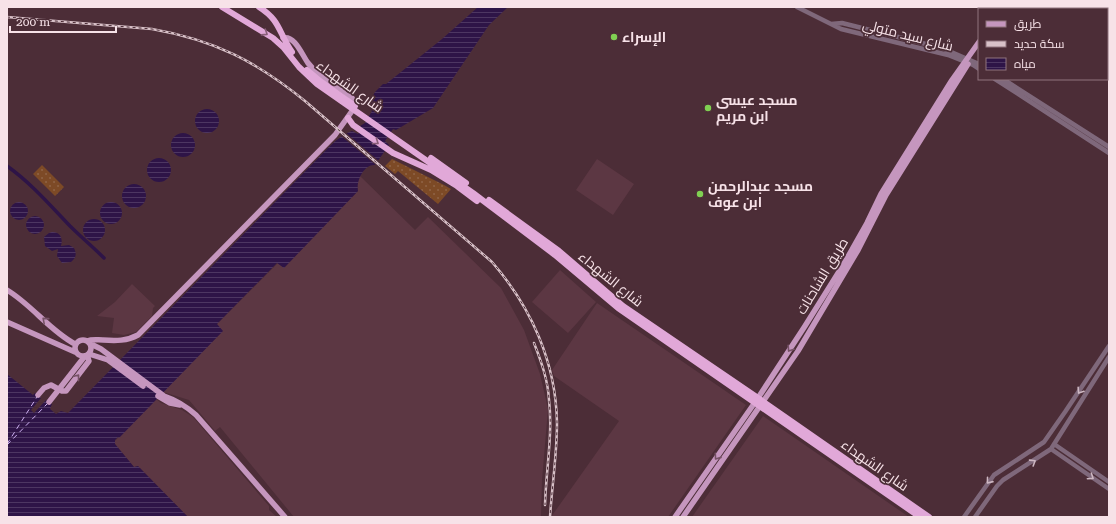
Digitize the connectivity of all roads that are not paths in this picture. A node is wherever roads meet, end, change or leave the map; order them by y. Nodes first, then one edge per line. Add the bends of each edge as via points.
1 (222, 7) edge
2 (259, 7) edge
3 (797, 7) edge
4 (283, 38) junction
5 (978, 44) edge
6 (287, 48) junction
7 (978, 49) edge
8 (969, 61) junction
9 (978, 64) edge
10 (978, 67) edge
11 (997, 80) edge
12 (1005, 80) edge
13 (347, 121) junction
14 (1109, 148) edge
15 (1109, 153) edge
16 (459, 180) junction
17 (506, 218) junction
18 (7, 290) edge
19 (7, 322) edge
20 (805, 326) junction
21 (811, 329) junction
22 (799, 336) junction
23 (805, 340) junction
24 (88, 342) junction
25 (75, 344) junction
26 (1109, 346) edge
27 (75, 352) junction
28 (87, 355) junction
29 (1109, 357) edge
30 (109, 358) junction
31 (1099, 362) junction
32 (1104, 364) junction
33 (1093, 370) junction
34 (1098, 374) junction
35 (59, 390) junction
36 (38, 395) dead end
37 (49, 402) dead end
38 (759, 402) junction
39 (1054, 444) junction
40 (1051, 449) junction
41 (829, 451) junction
42 (1076, 459) junction
43 (1014, 462) junction
44 (1073, 464) junction
45 (1005, 467) junction
46 (1020, 470) junction
47 (1010, 476) junction
48 (1109, 482) edge
49 (696, 487) junction
50 (1109, 488) edge
51 (702, 490) junction
52 (686, 502) junction
53 (692, 505) junction
54 (285, 517) edge
55 (676, 517) edge
56 (683, 517) edge
57 (920, 517) edge
58 (928, 517) edge
59 (964, 517) edge
60 (975, 517) edge

1 -> 6 highway
2 - 4 highway via 274,18
3 - 8 street, شارع سيد متولي via 831,24 842,23 920,42 942,48
4 - 6 highway
4 - 13 main road via 293,40 316,72 352,98 354,107
5 - 8 main road, طريق الشاحنات
6 - 16 highway, شارع الشهداء via 320,81
7 - 8 main road, طريق الشاحنات
8 - 9 street, شارع سيد متولي
8 - 10 street, شارع سيد متولي
8 - 20 main road, طريق الشاحنات via 948,86 885,187 846,262
8 - 21 main road, طريق الشاحنات via 886,196 863,241
11 - 15 street
12 - 14 street
13 -> 17 highway via 393,153 431,170
13 - 24 main road via 340,133 138,335 120,341
16 - 17 highway, شارع الشهداء
16 - 38 highway, شارع الشهداء via 558,251 623,306
17 - 38 highway, شارع الشهداء via 618,308
25 -> 18 main road
19 - 27 main road
20 - 21 main road
20 - 22 main road, طريق الشاحنات
21 - 23 main road, طريق الشاحنات
22 - 23 main road
22 -> 38 main road, طريق الشاحنات
23 - 38 main road, طريق الشاحنات
24 - 25 main road via 79,341
24 - 28 main road via 91,349
24 - 30 main road via 98,347
25 - 27 main road
26 - 31 street
27 - 28 main road via 79,356
28 - 30 main road
28 - 35 main road
29 - 32 street
30 - 54 main road via 163,397 196,415
31 - 32 street
31 - 33 street
32 - 34 street
33 - 34 street
33 -> 43 street via 1044,442
34 - 39 street
35 - 36 main road via 51,385
35 - 37 main road
38 - 41 highway, شارع الشهداء
38 -> 49 main road, طريق الشاحنات
38 - 51 main road, طريق الشاحنات
39 - 40 street
39 - 42 street
40 - 44 street
46 -> 40 street
41 - 57 highway, شارع الشهداء
41 - 58 highway, شارع الشهداء
42 - 44 street
42 - 48 street
43 - 45 street
43 - 46 street
44 -> 50 street
45 - 47 street
45 -> 59 street via 990,479
46 - 47 street
47 - 60 street via 997,486
49 - 51 main road
49 - 52 main road, طريق الشاحنات
51 - 53 main road, طريق الشاحنات
52 - 53 main road
52 - 55 main road, طريق الشاحنات
53 - 56 main road, طريق الشاحنات

